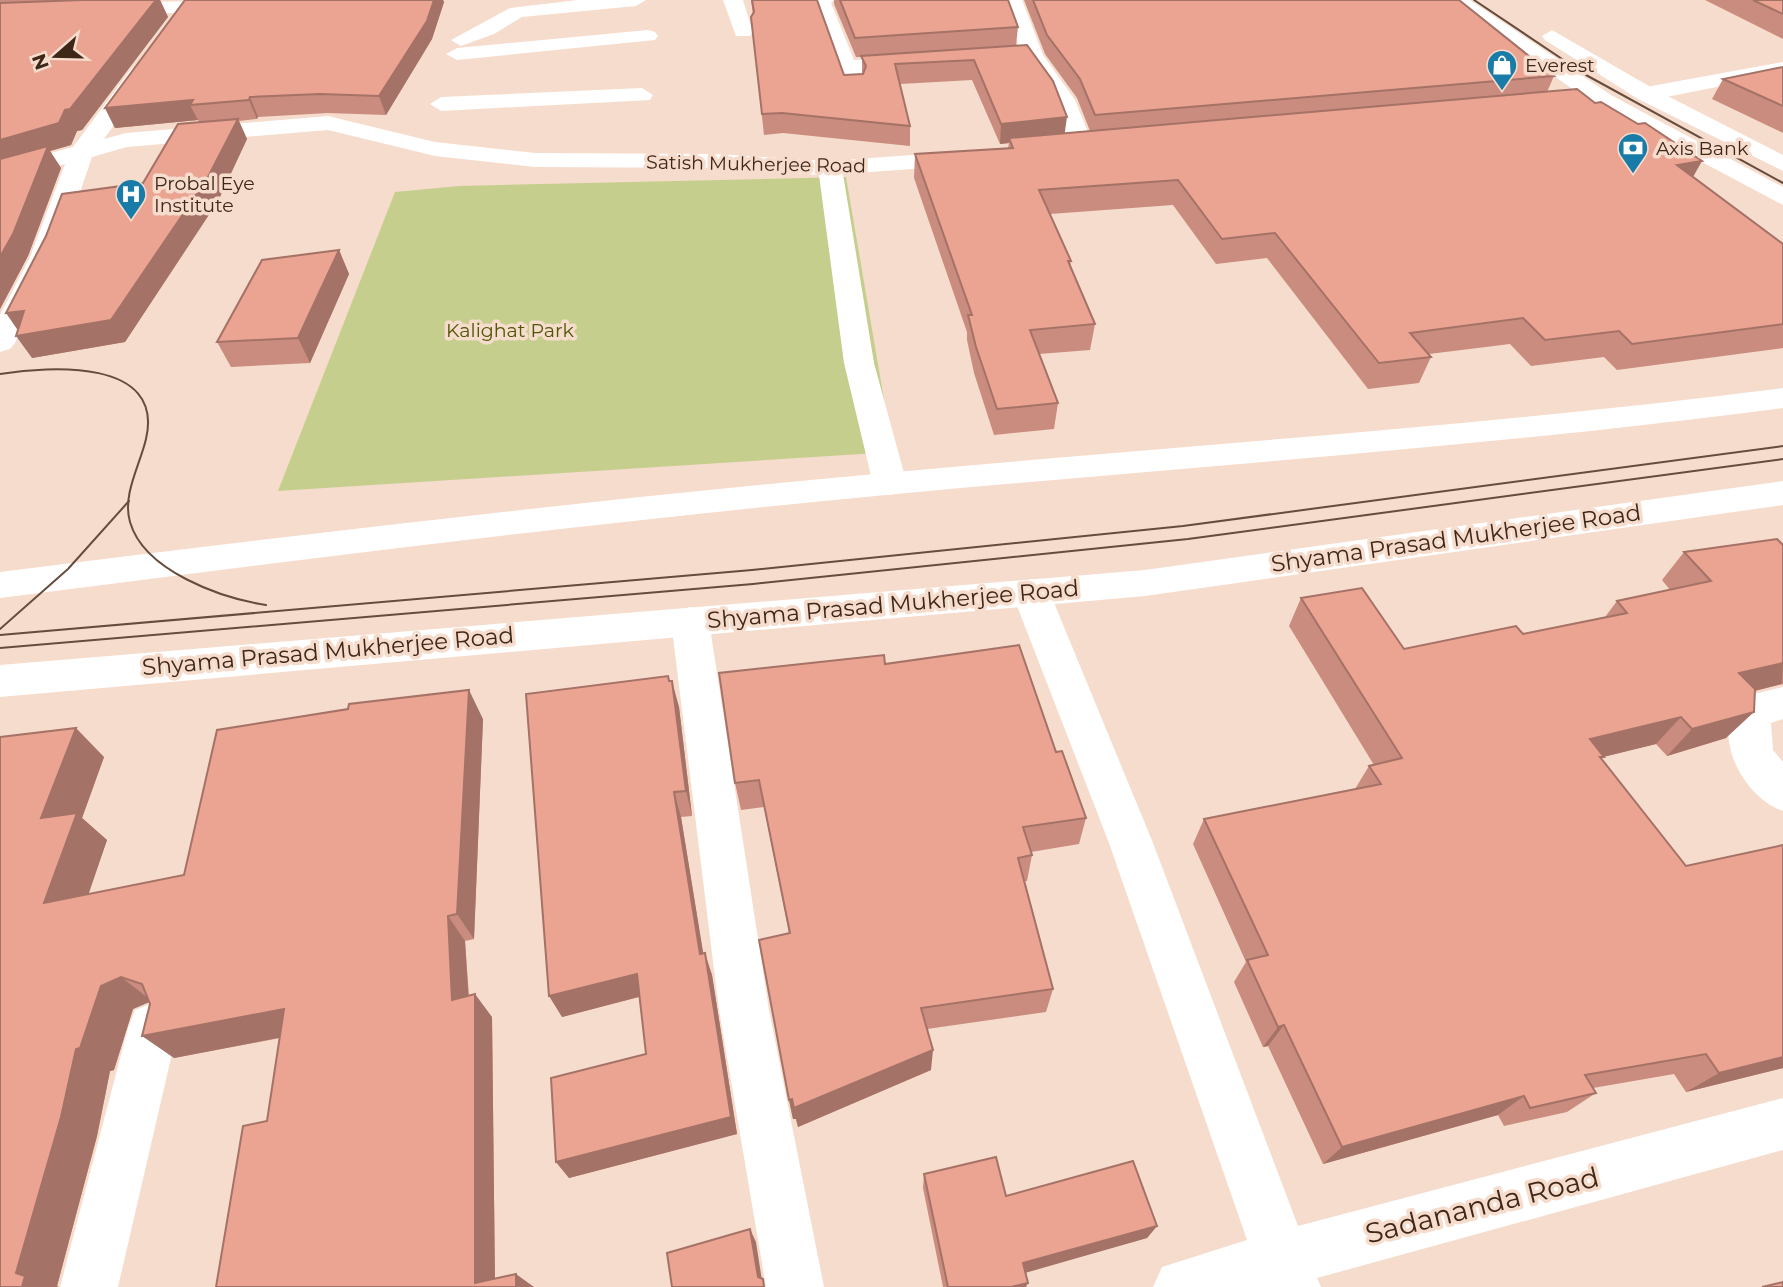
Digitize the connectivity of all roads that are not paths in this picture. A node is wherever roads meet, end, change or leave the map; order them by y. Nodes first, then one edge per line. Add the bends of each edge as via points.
1 (636, 0) edge
2 (733, 0) edge
3 (824, 0) edge
4 (1012, 0) edge
5 (1457, 0) edge
6 (258, 4) edge
7 (189, 6) junction
8 (95, 10) edge
9 (472, 14) dead end
10 (1530, 21) dead end
11 (176, 25) edge
12 (743, 32) dead end
13 (648, 36) dead end
14 (459, 47) junction
15 (154, 54) edge
16 (938, 61) edge
17 (1783, 68) edge
18 (1646, 94) junction
19 (642, 95) dead end
20 (1603, 100) junction
21 (1564, 103) edge
22 (427, 123) junction
23 (1109, 144) edge
24 (1082, 147) junction
25 (1055, 149) edge
26 (82, 152) junction
27 (989, 156) edge
28 (1783, 164) edge
29 (830, 168) junction
30 (0, 175) edge
31 (1783, 197) edge
32 (0, 343) edge
33 (1783, 398) edge
34 (890, 484) junction
35 (1783, 493) edge
36 (0, 585) edge
37 (1031, 593) junction
38 (690, 621) junction
39 (0, 681) edge
40 (1783, 703) edge
41 (1783, 793) edge
42 (153, 1028) edge
43 (1783, 1124) edge
44 (1287, 1273) edge
45 (89, 1287) edge
46 (794, 1287) edge
47 (1182, 1287) edge

1 - 14 street via 517,12
2 - 12 street
3 - 16 street via 850,77
4 - 24 street via 1022,56 1064,100
5 - 20 street
6 - 7 street
7 - 8 street
7 - 11 street
9 - 14 street
10 - 18 street
13 - 14 street
14 - 22 street
15 - 26 street
17 - 18 street
18 - 28 street
19 - 22 street
20 - 21 street
20 - 31 street
22 - 26 street, Satish Mukherjee Road via 328,123 126,140
22 - 29 street, Satish Mukherjee Road via 435,149 535,160 718,161
23 - 24 street
24 - 25 street
26 - 30 street, Satish Mukherjee Road
26 - 32 street via 44,257
27 - 29 street, Satish Mukherjee Road
29 - 34 street via 859,363
33 - 34 street via 1451,438
34 - 36 street via 454,527
35 - 37 street, Shyama Prasad Mukherjee Road via 1145,583
37 - 38 street, Shyama Prasad Mukherjee Road
37 - 44 street via 1130,843
38 - 39 street, Shyama Prasad Mukherjee Road
38 - 46 street via 744,1010
40 - 41 street via 1760,707 1750,718 1752,756
42 - 45 street
43 - 44 street, Sadananda Road
44 - 47 street, Sadananda Road

